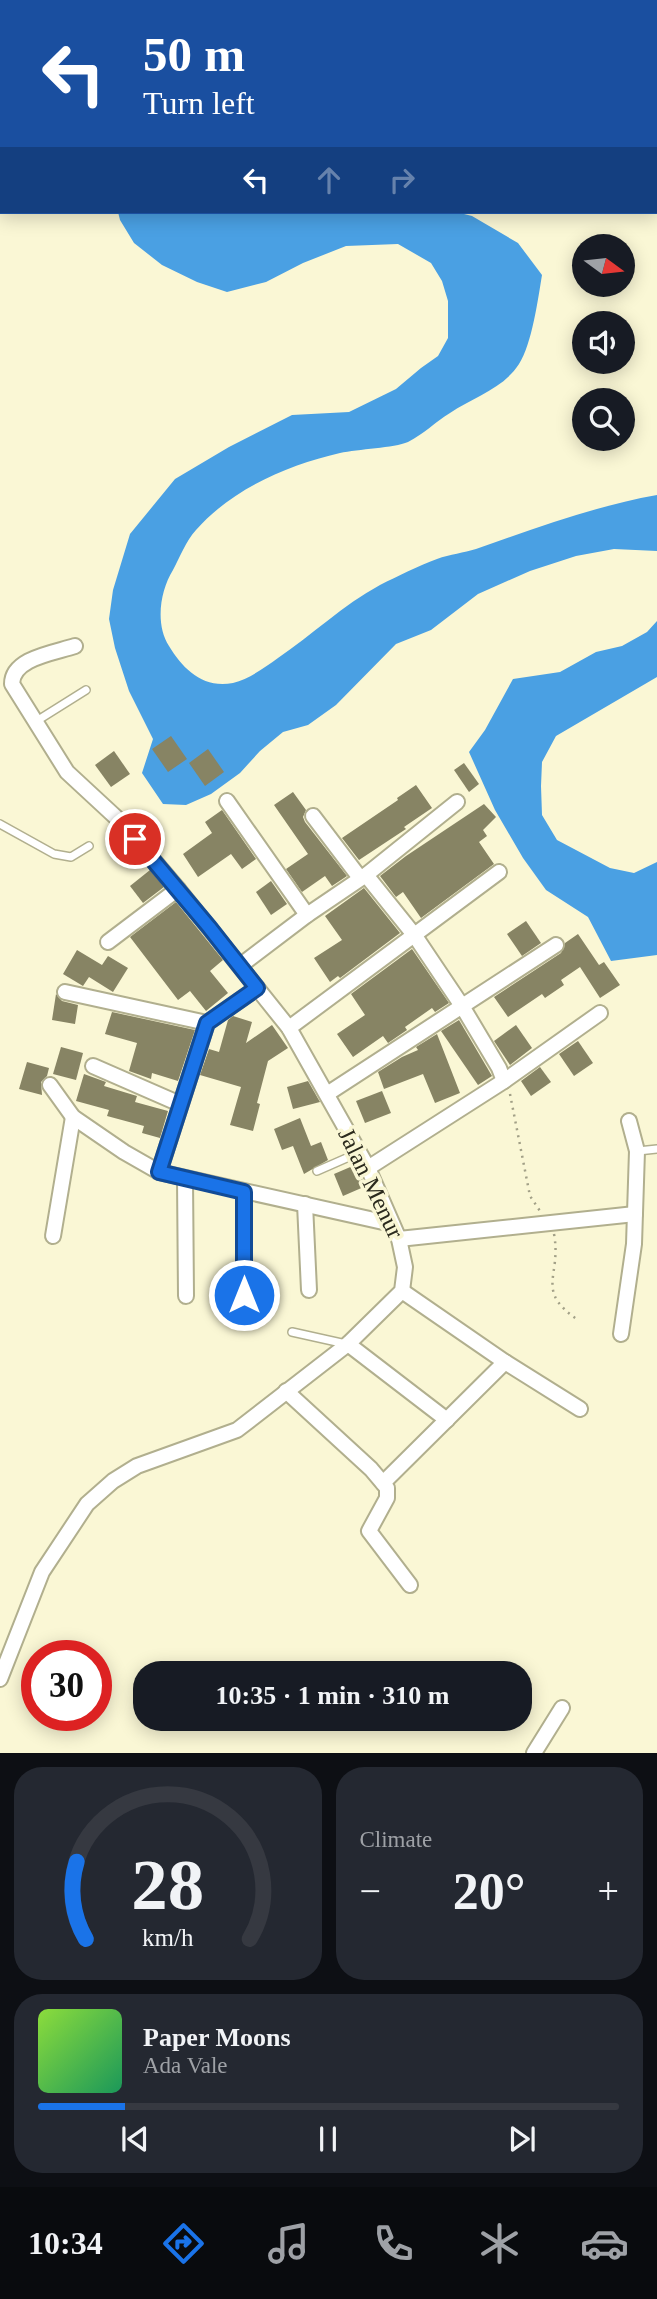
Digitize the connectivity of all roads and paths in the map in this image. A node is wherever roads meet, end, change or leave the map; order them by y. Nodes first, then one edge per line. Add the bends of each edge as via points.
1 (75, 646) dead end
2 (86, 690) dead end
3 (34, 722) junction
4 (227, 801) dead end
5 (457, 802) dead end
6 (313, 817) dead end
7 (0, 824) edge
8 (89, 846) dead end
9 (499, 872) dead end
10 (363, 876) junction
11 (178, 889) junction
12 (307, 915) junction
13 (415, 936) junction
14 (108, 942) dead end
15 (556, 945) dead end
16 (241, 965) junction
17 (257, 988) junction
18 (65, 992) dead end
19 (462, 1006) junction
20 (600, 1013) dead end
21 (207, 1023) junction
22 (289, 1028) junction
23 (93, 1066) dead end
24 (504, 1081) junction
25 (50, 1085) dead end
26 (327, 1094) junction
27 (180, 1104) junction
28 (73, 1117) junction
29 (629, 1121) dead end
30 (657, 1149) edge
31 (637, 1152) junction
32 (358, 1153) junction
33 (368, 1168) junction
34 (317, 1171) dead end
35 (159, 1172) junction
36 (185, 1179) junction
37 (244, 1192) junction
38 (305, 1205) junction
39 (635, 1214) junction
40 (392, 1224) junction
41 (553, 1224) junction
42 (53, 1236) dead end
43 (399, 1239) junction
44 (310, 1290) dead end
45 (402, 1291) junction
46 (244, 1295) dead end
47 (186, 1296) dead end
48 (578, 1320) dead end
49 (292, 1332) dead end
50 (621, 1335) dead end
51 (348, 1344) junction
52 (505, 1362) junction
53 (286, 1391) junction
54 (580, 1409) dead end
55 (447, 1420) junction
56 (383, 1483) junction
57 (410, 1585) dead end
58 (0, 1679) edge
59 (562, 1708) dead end
60 (534, 1753) edge

1 - 3 street, Jalan Menur via 24,663 15,671 12,684
2 - 3 lane
3 - 11 street, Jalan Menur via 67,772 121,822
4 - 12 street
5 - 10 street
6 - 10 street
7 - 8 lane via 60,856 71,858
9 - 13 street
10 - 12 street
10 - 13 street
11 - 14 street
11 - 16 street, Jalan Menur
12 - 16 street
13 - 19 street
13 - 22 street
15 - 19 street
16 - 17 street, Jalan Menur
17 - 21 street
17 - 22 street, Jalan Menur
18 - 21 street
19 - 24 street
19 - 26 street
20 - 24 street
21 - 27 street
22 - 26 street, Jalan Menur
23 - 27 street
24 - 33 street
24 - 41 path via 530,1196
25 - 28 street
26 - 32 street, Jalan Menur
27 - 35 street
28 - 35 street
28 - 42 street
29 - 31 street
30 - 31 lane
31 - 39 street
32 - 33 street, Jalan Menur
32 - 34 lane
33 - 40 street, Jalan Menur
35 - 36 street
36 - 37 street
36 - 47 street
37 - 38 street
37 - 46 street
38 - 40 street
38 - 44 street
39 - 41 street
39 - 50 street
40 - 43 street, Jalan Menur
41 - 43 street
41 - 48 path via 557,1257 553,1296
43 - 45 street, Jalan Menur via 405,1267
45 - 51 street
45 - 52 street
49 - 51 lane
51 - 53 street
51 - 55 street
52 - 54 street
52 - 55 street
53 - 56 street
53 - 58 street via 232,1434 136,1466 87,1504 43,1572
55 - 56 street
56 - 57 street via 388,1494 369,1533
59 - 60 street

